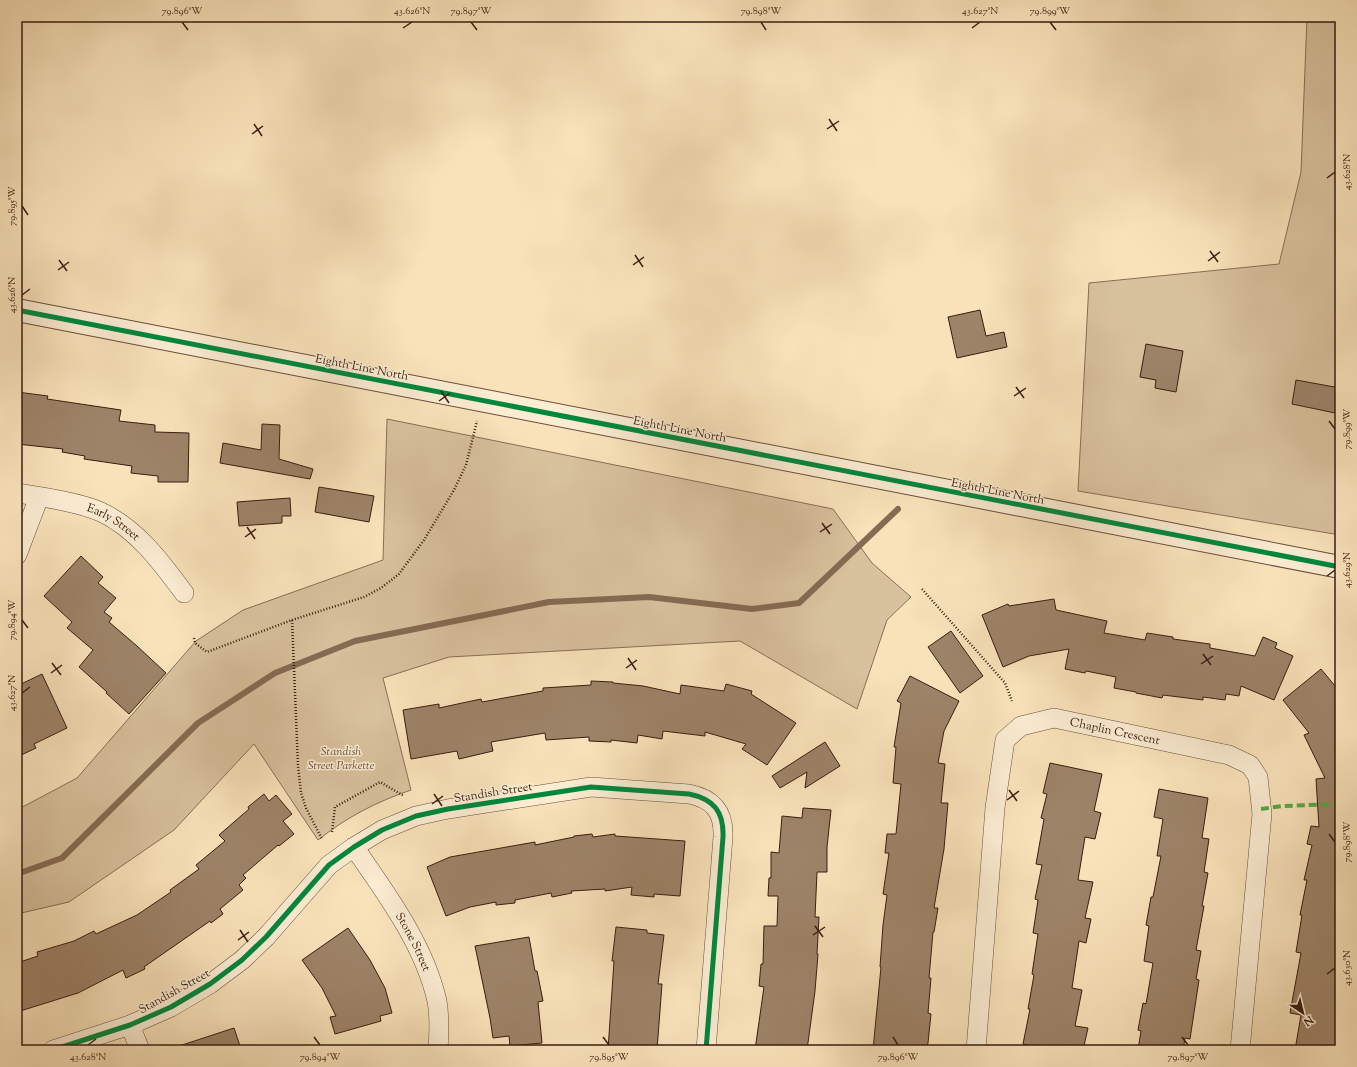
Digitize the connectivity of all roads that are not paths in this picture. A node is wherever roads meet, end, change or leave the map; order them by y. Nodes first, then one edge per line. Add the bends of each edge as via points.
1 (17, 310) edge
2 (17, 493) edge
3 (39, 497) junction
4 (17, 555) edge
5 (1340, 567) edge
6 (184, 593) dead end
7 (354, 847) junction
8 (130, 1026) junction
9 (53, 1050) edge
10 (140, 1050) edge
11 (438, 1050) edge
12 (706, 1050) edge
13 (976, 1050) edge
14 (1240, 1050) edge

1 - 5 street, Eighth Line North
2 - 3 street, Early Street
3 - 4 street
3 - 6 street, Early Street via 86,507 119,522 149,548
7 - 8 street, Standish Street via 329,865 266,937 242,960 210,984 171,1007
7 - 11 street, Stone Street via 416,943 437,1002
7 - 12 street, Standish Street via 382,830 416,816 591,787 689,794 706,799 715,805 723,825
8 - 9 street, Standish Street
8 - 10 street
13 - 14 street, Chaplin Crescent via 995,808 1006,740 1021,726 1054,718 1229,755 1250,765 1258,777 1262,814

